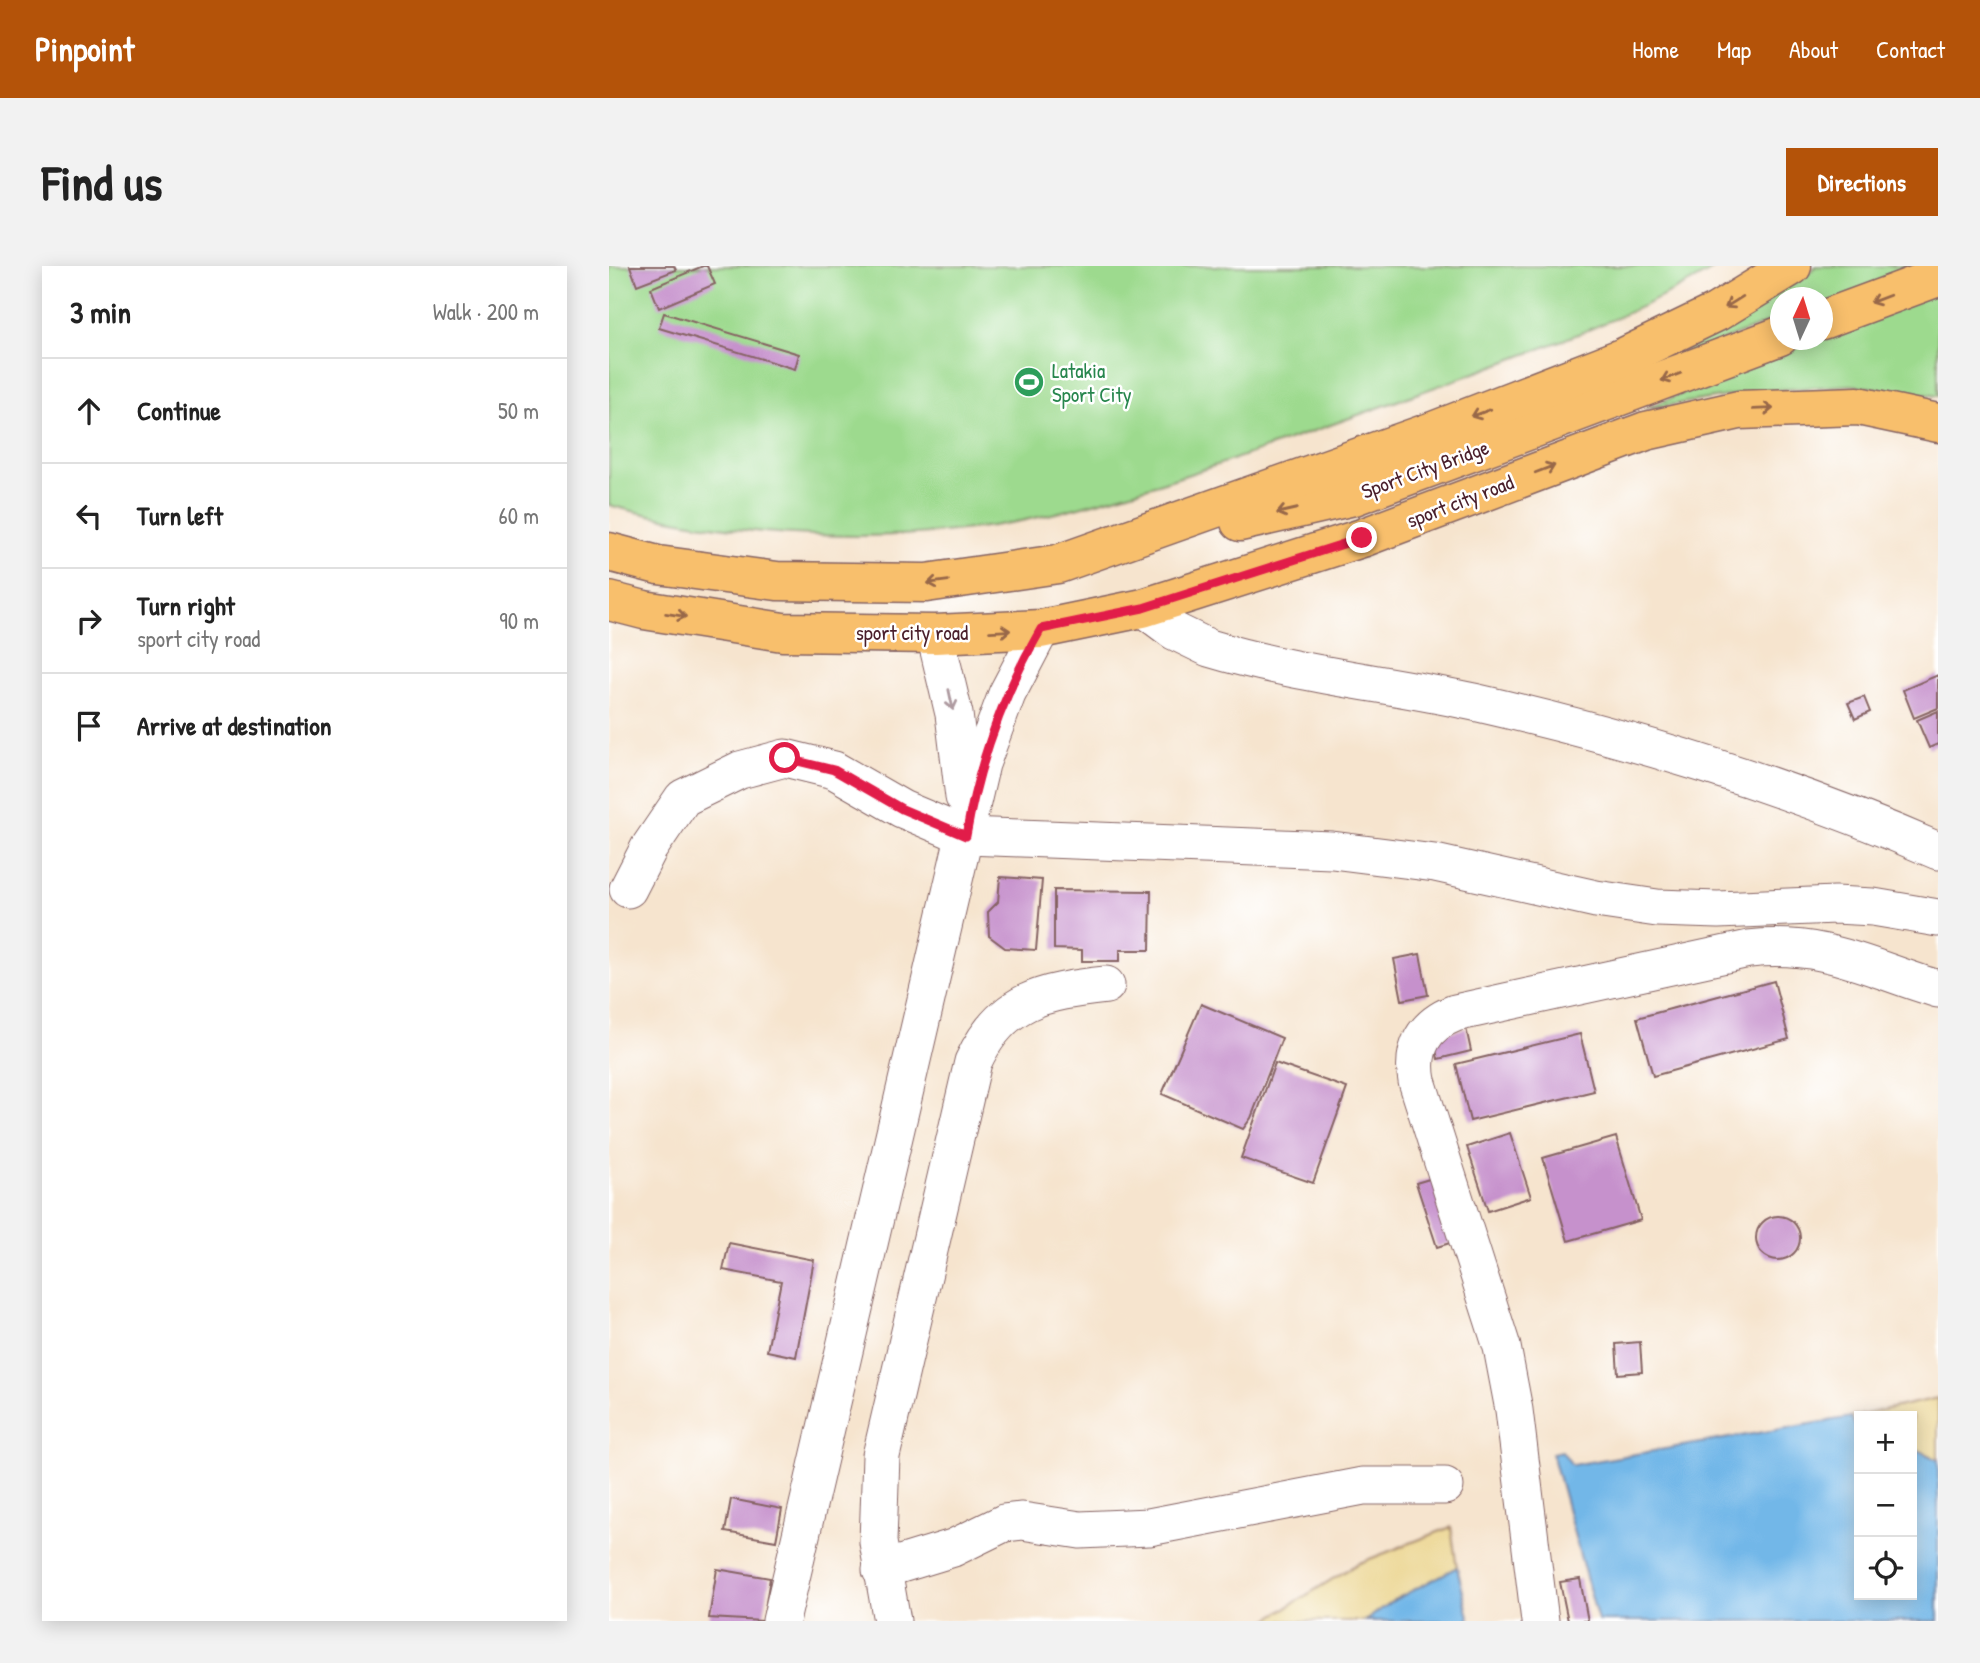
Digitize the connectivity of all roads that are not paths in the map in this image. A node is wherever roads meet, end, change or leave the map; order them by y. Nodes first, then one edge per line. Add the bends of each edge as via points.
1 (1792, 266) edge
2 (1938, 277) edge
3 (1833, 316) edge
4 (1770, 340) edge
5 (1938, 424) edge
6 (609, 552) edge
7 (1058, 564) junction
8 (609, 601) edge
9 (1143, 608) junction
10 (1041, 629) junction
11 (935, 634) junction
12 (966, 836) junction
13 (1938, 851) edge
14 (628, 889) dead end
15 (1938, 918) edge
16 (1106, 985) dead end
17 (1938, 989) edge
18 (1445, 1486) dead end
19 (881, 1570) junction
20 (781, 1621) edge
21 (892, 1621) edge
22 (1540, 1621) edge

1 -> 7 main road via 1717,312 1625,357 1433,431
2 -> 3 main road
4 -> 7 main road, Sport City Bridge via 1354,496
9 -> 5 main road, sport city road via 1362,538 1646,431 1739,410 1845,407
7 -> 6 main road via 926,583 777,581 658,565
8 -> 11 main road, sport city road via 783,632
9 - 10 main road, sport city road
9 - 13 street via 1174,631 1209,648 1471,702 1629,741 1784,792
11 -> 10 main road, sport city road
10 - 12 street via 993,729
11 -> 12 street via 954,714
12 - 14 street via 902,809 834,770 785,758 740,770 683,798
12 - 15 street via 1332,850 1435,863 1657,908 1835,905
12 - 20 street
16 - 19 street via 1045,993 1026,1001 994,1026 973,1062 881,1457 876,1514
17 - 22 street via 1828,951 1749,949 1455,1013 1430,1027 1421,1039 1416,1052 1417,1081 1494,1317 1508,1378
18 - 19 street via 1363,1486 1149,1527 1080,1530 1022,1521 1004,1523 953,1548
19 - 21 street

